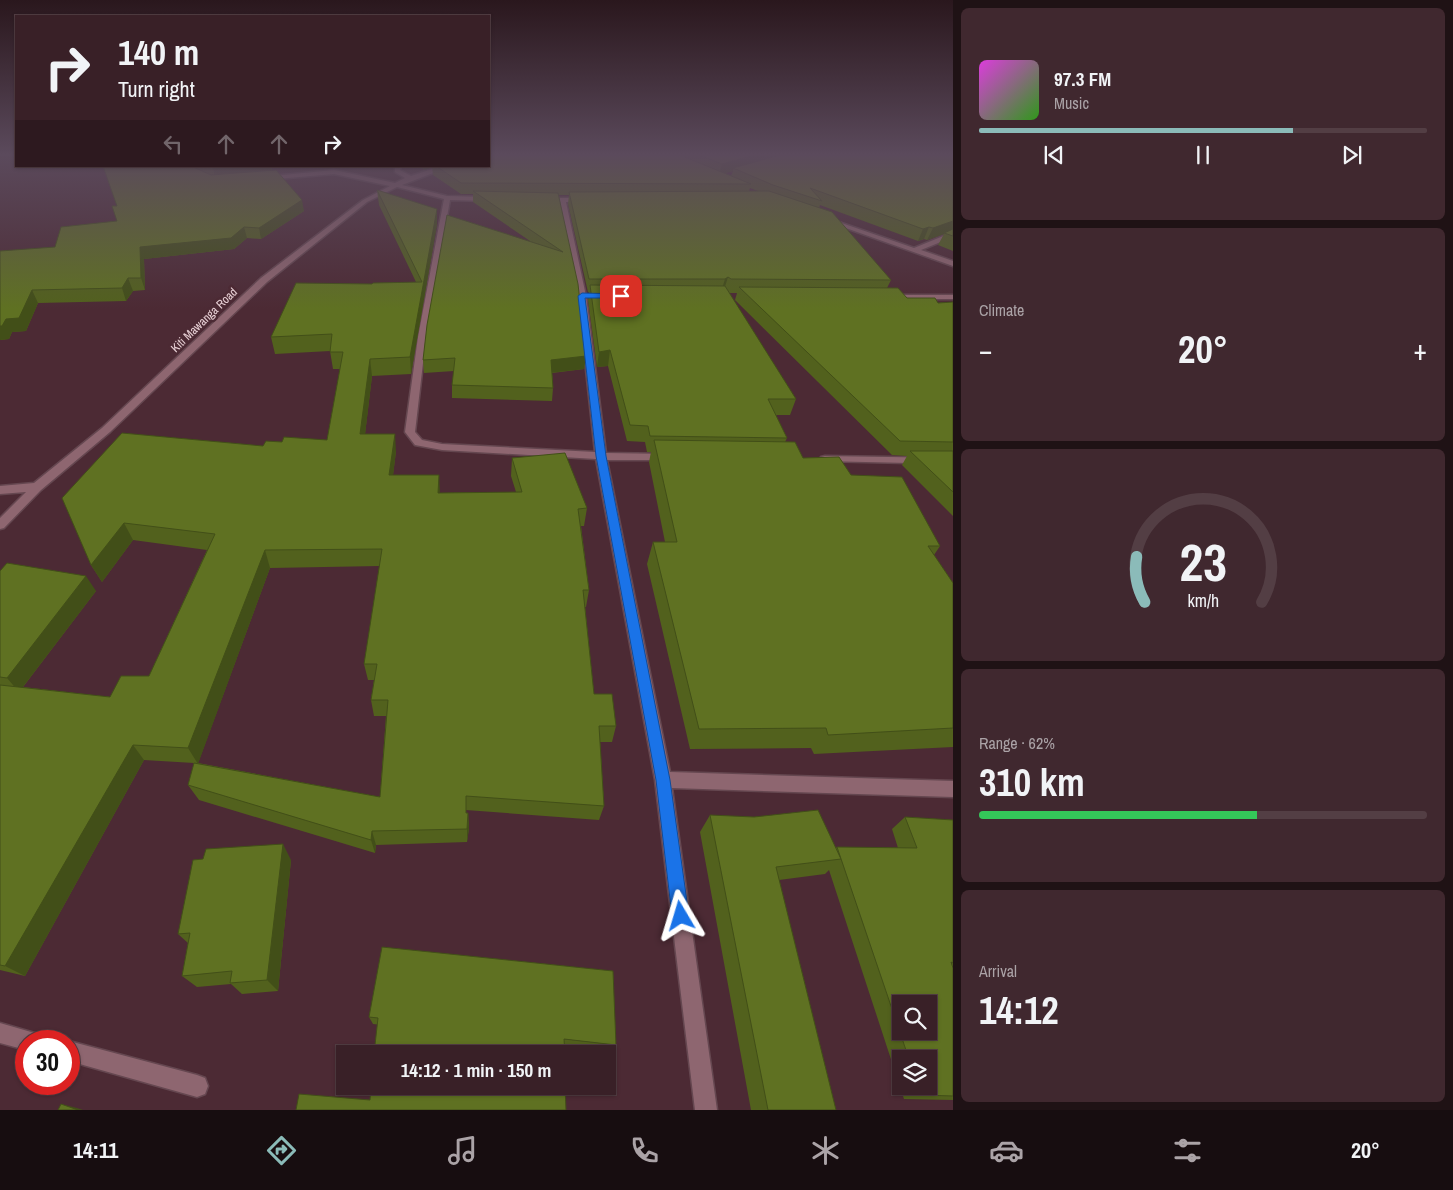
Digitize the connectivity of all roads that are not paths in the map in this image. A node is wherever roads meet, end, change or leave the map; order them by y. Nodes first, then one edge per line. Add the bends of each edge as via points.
1 (360, 205) edge
2 (446, 205) edge
3 (563, 205) edge
4 (823, 218) edge
5 (953, 234) edge
6 (916, 250) junction
7 (953, 264) edge
8 (885, 297) edge
9 (953, 297) edge
10 (601, 456) junction
11 (679, 458) edge
12 (816, 459) edge
13 (953, 461) edge
14 (38, 486) junction
15 (0, 490) edge
16 (0, 525) edge
17 (663, 780) junction
18 (953, 789) edge
19 (0, 1033) edge
20 (15, 1037) edge
21 (80, 1054) edge
22 (197, 1086) dead end
23 (706, 1110) edge

1 - 14 street, Kiti Mawanga Road via 264,280 106,430
2 - 10 street via 422,337 410,432 419,443 442,447
3 - 10 street via 586,296
4 - 6 street
5 - 6 street
6 - 7 street
8 - 9 street
10 - 11 street
10 - 17 street
12 - 13 street
14 - 15 street
14 - 16 street, Kiti Mawanga Road
17 - 18 street
17 - 23 street
19 - 20 street
21 - 22 street

